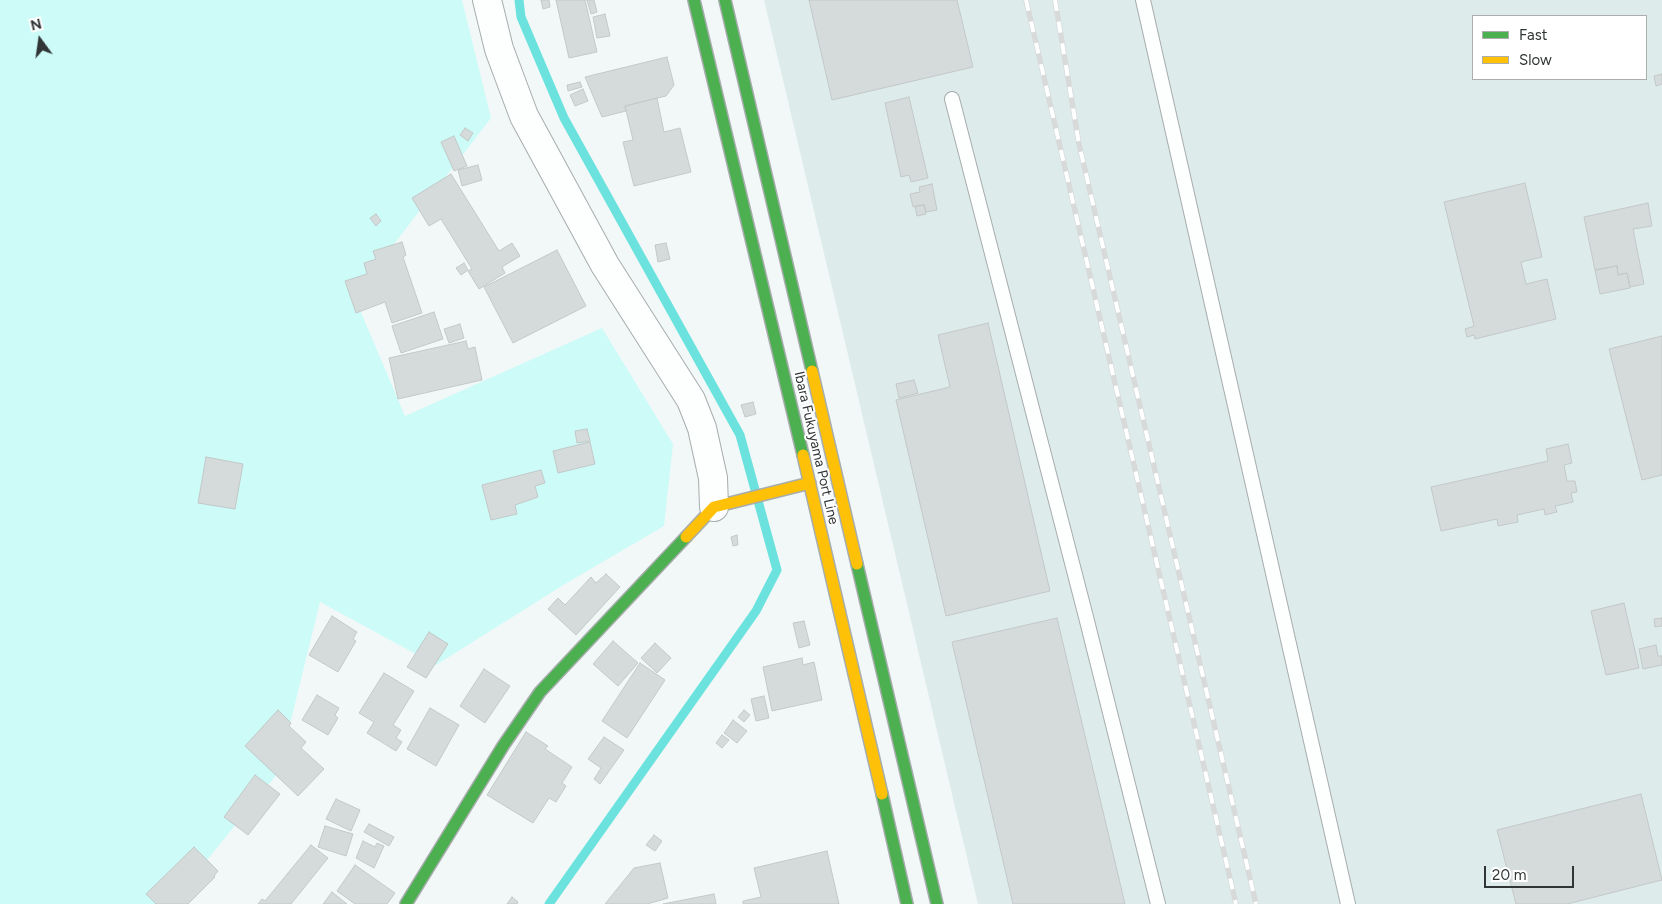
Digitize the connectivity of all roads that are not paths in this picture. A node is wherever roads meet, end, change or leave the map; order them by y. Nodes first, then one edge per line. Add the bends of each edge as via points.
1 (487, 0) edge
2 (694, 0) edge
3 (725, 0) edge
4 (1144, 0) edge
5 (952, 99) dead end
6 (810, 483) junction
7 (722, 506) junction
8 (406, 904) edge
9 (907, 904) edge
10 (937, 904) edge
11 (1158, 904) edge
12 (1348, 904) edge

1 - 7 street via 499,49 524,116 605,265 691,400
2 - 6 main road, Ibara Fukuyama Port Line
3 - 10 main road, Ibara Fukuyama Port Line
4 - 12 lane
5 - 11 lane
6 - 7 main road
6 - 9 main road, Ibara Fukuyama Port Line
7 - 8 main road via 540,692

